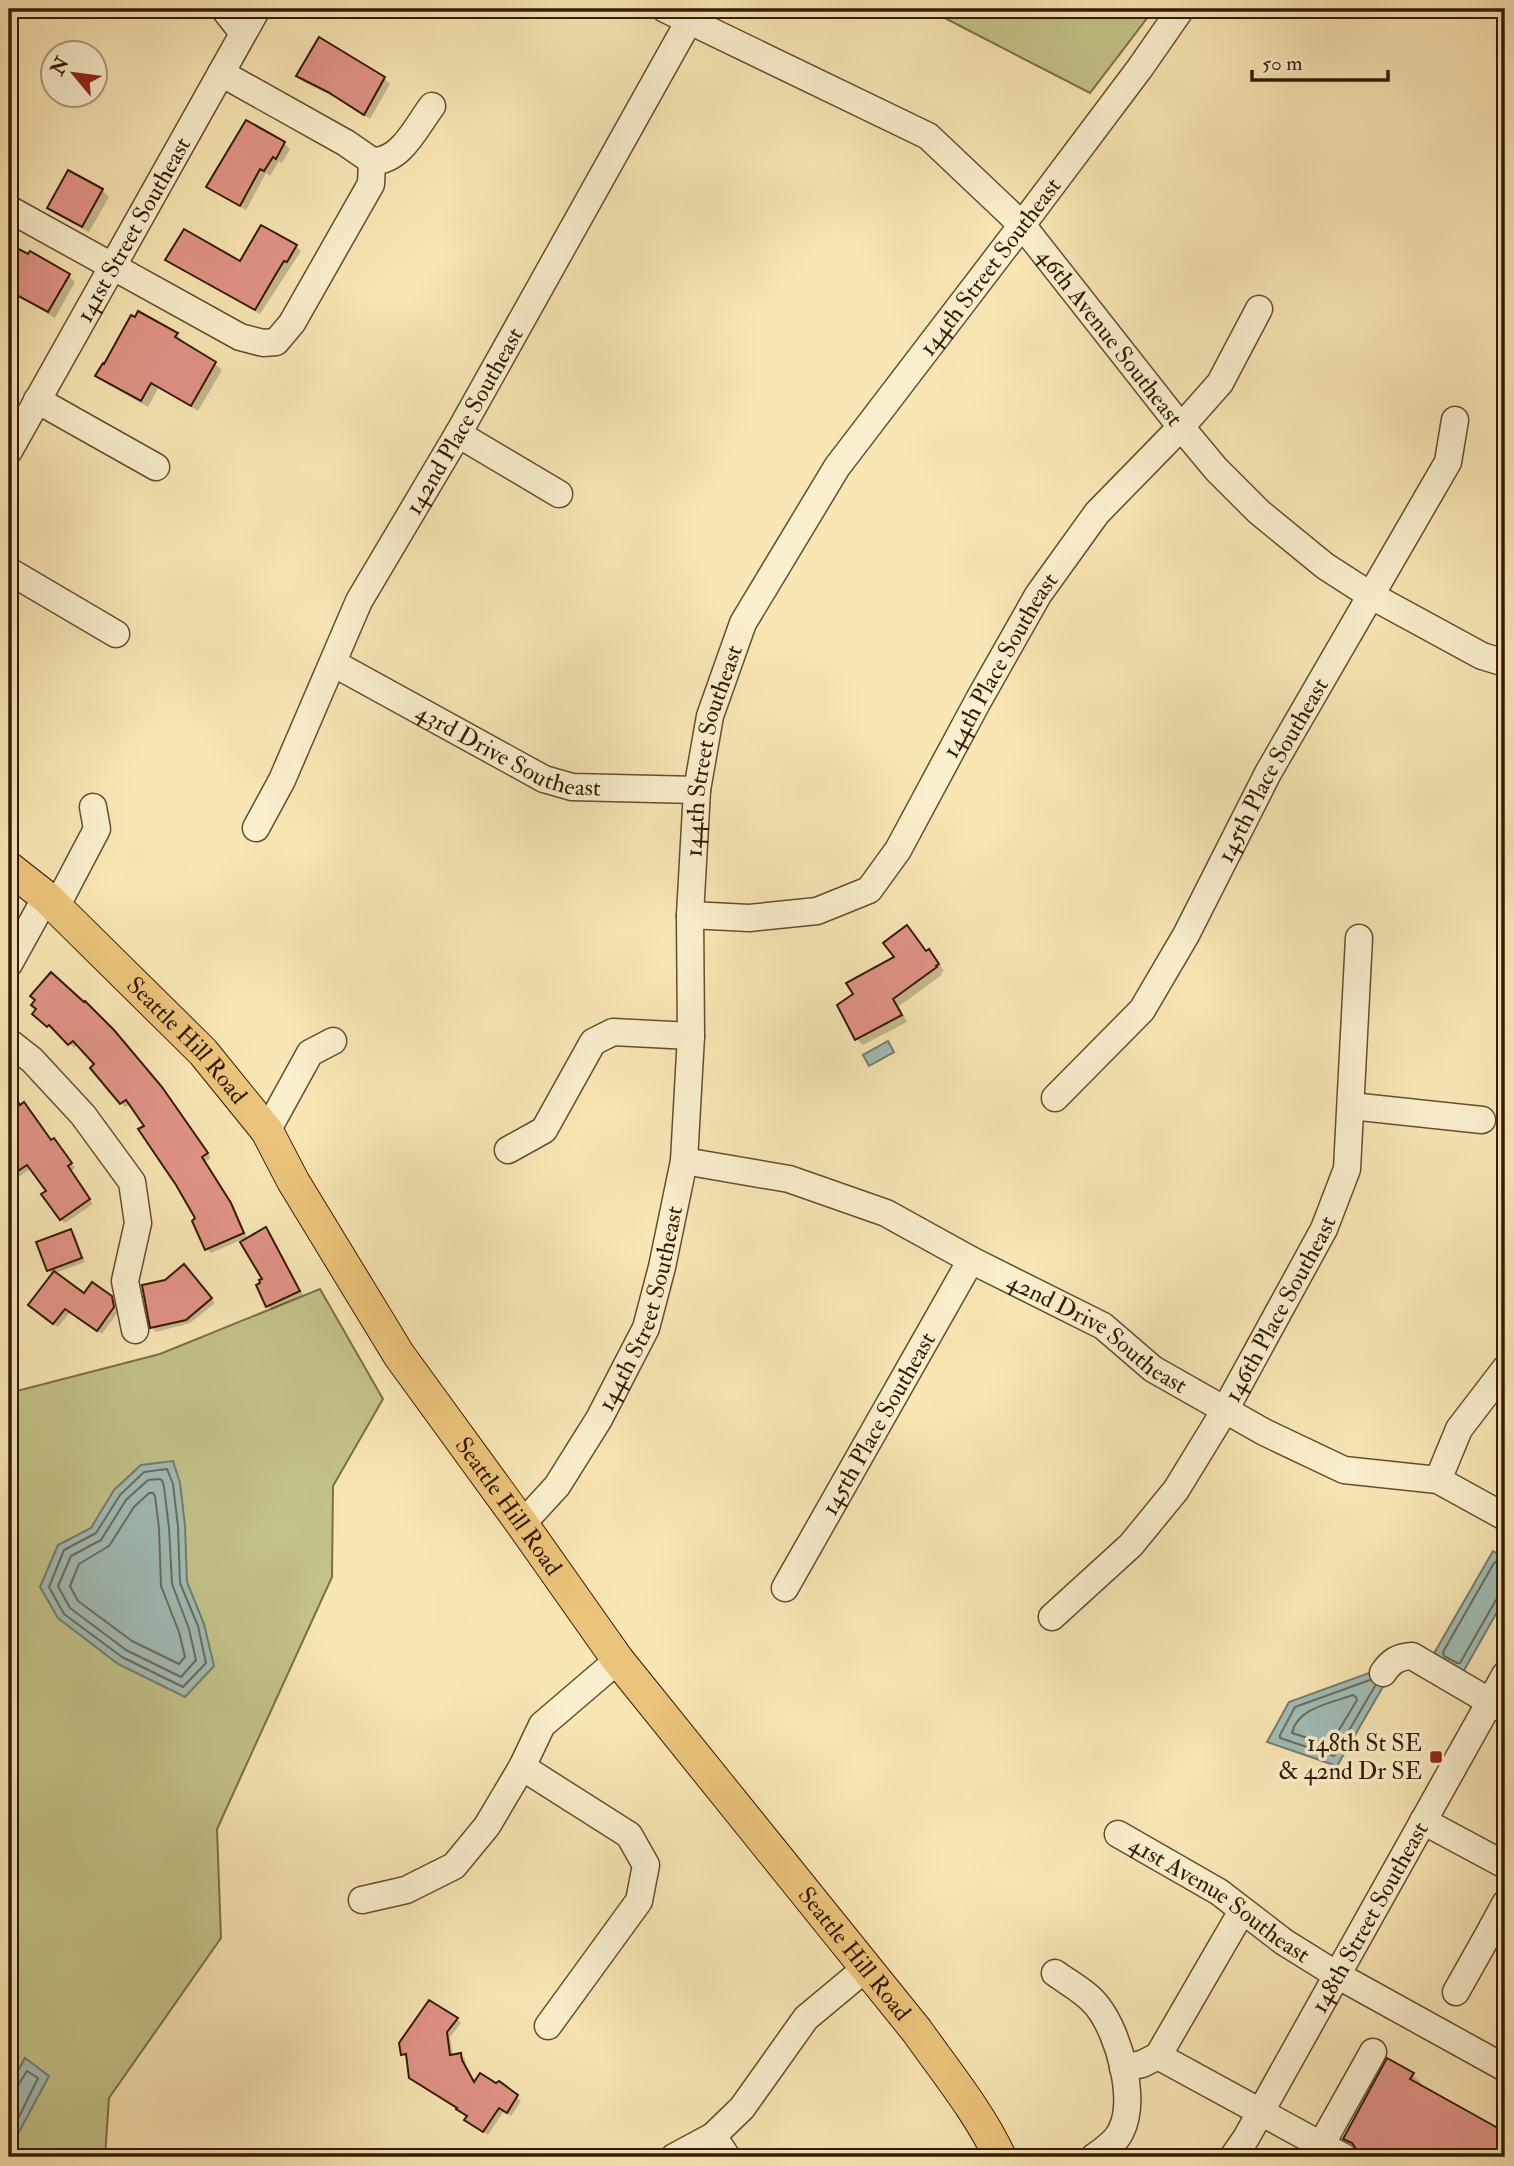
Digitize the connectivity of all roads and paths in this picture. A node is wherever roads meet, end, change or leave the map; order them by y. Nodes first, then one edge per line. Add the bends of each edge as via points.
1 (224, 9) edge
2 (257, 9) edge
3 (665, 9) edge
4 (1181, 9) edge
5 (689, 21) junction
6 (243, 33) junction
7 (221, 73) junction
8 (432, 106) dead end
9 (372, 161) junction
10 (9, 209) edge
11 (1022, 225) junction
12 (112, 267) junction
13 (1259, 309) dead end
14 (37, 400) junction
15 (1455, 419) dead end
16 (1181, 427) junction
17 (458, 434) junction
18 (9, 451) edge
19 (156, 467) dead end
20 (559, 494) dead end
21 (9, 572) edge
22 (1370, 594) junction
23 (116, 634) dead end
24 (333, 663) junction
25 (1505, 663) edge
26 (697, 790) junction
27 (93, 807) dead end
28 (256, 828) dead end
29 (9, 868) edge
30 (51, 902) junction
31 (690, 915) junction
32 (1359, 938) dead end
33 (9, 964) edge
34 (691, 1036) junction
35 (333, 1041) dead end
36 (9, 1042) edge
37 (1055, 1098) dead end
38 (1351, 1106) junction
39 (1482, 1121) dead end
40 (267, 1131) junction
41 (508, 1150) dead end
42 (684, 1161) junction
43 (971, 1260) junction
44 (135, 1330) dead end
45 (1505, 1369) edge
46 (1225, 1410) junction
47 (1438, 1480) junction
48 (1505, 1517) edge
49 (522, 1524) junction
50 (785, 1588) dead end
51 (1052, 1617) dead end
52 (618, 1660) junction
53 (1383, 1673) dead end
54 (1505, 1675) edge
55 (1497, 1706) edge
56 (522, 1767) junction
57 (1423, 1821) junction
58 (1118, 1834) dead end
59 (1505, 1865) edge
60 (362, 1900) dead end
61 (1505, 1904) edge
62 (1242, 1911) junction
63 (1498, 1932) edge
64 (866, 1969) junction
65 (1055, 1973) dead end
66 (1336, 1975) junction
67 (1456, 1992) dead end
68 (548, 2026) dead end
69 (1373, 2052) dead end
70 (1158, 2056) junction
71 (1123, 2068) junction
72 (1505, 2068) edge
73 (1260, 2112) junction
74 (720, 2147) edge
75 (1327, 2153) edge
76 (674, 2157) edge
77 (1000, 2157) edge
78 (1094, 2157) edge
79 (1233, 2157) edge

1 - 6 street
2 - 6 street, 141st Street Southeast
3 - 5 street, 46th Avenue Southeast
4 - 11 street, 144th Street Southeast
5 - 11 street, 46th Avenue Southeast via 928,136
5 - 17 street, 142nd Place Southeast
6 - 7 street, 141st Street Southeast
7 - 9 street
7 - 12 street, 141st Street Southeast
8 - 9 street via 398,153
9 - 12 street via 371,184 292,323 276,342 263,344 240,337
10 - 12 street
11 - 16 street, 46th Avenue Southeast
11 - 26 street, 144th Street Southeast via 837,467 743,623 710,716
12 - 14 street, 141st Street Southeast
13 - 16 street, 144th Place Southeast via 1220,383
14 - 18 street, 141st Street Southeast
14 - 19 street
15 - 22 street, 145th Place Southeast via 1448,462
16 - 22 street, 46th Avenue Southeast via 1259,512 1325,566
16 - 31 street, 144th Place Southeast via 1097,513 1038,595 898,850 869,890 817,911 749,918
17 - 20 street
17 - 24 street, 142nd Place Southeast via 359,601
21 - 23 street
22 - 25 street, 46th Avenue Southeast via 1482,656
22 - 37 street, 145th Place Southeast via 1142,1010
24 - 26 street, 43rd Drive Southeast via 544,779 572,787
24 - 28 street, 142nd Place Southeast
26 - 31 street, 144th Street Southeast
27 - 30 street via 97,829
29 - 30 main road, Seattle Hill Road
30 - 33 street
30 - 40 main road, Seattle Hill Road via 203,1052
31 - 34 street, 144th Street Southeast
32 - 38 street, 146th Place Southeast
34 - 41 street via 613,1032 593,1042 544,1129
34 - 42 street, 144th Street Southeast
35 - 40 street via 310,1053
36 - 44 street via 83,1115 132,1182 138,1223 125,1281
38 - 39 street
38 - 46 street, 146th Place Southeast via 1347,1169 1324,1230
40 - 49 main road, Seattle Hill Road via 399,1355
42 - 43 street, 42nd Drive Southeast via 801,1183 886,1213
42 - 49 street, 144th Street Southeast via 646,1328 557,1486
43 - 46 street, 42nd Drive Southeast via 1103,1326 1153,1369
43 - 50 street, 145th Place Southeast
45 - 47 street via 1459,1429
46 - 47 street, 42nd Drive Southeast via 1344,1470
46 - 51 street, 146th Place Southeast via 1176,1490 1131,1545
47 - 48 street, 42nd Drive Southeast
49 - 52 main road, Seattle Hill Road
52 - 56 street via 542,1725
52 - 64 main road, Seattle Hill Road
53 - 55 street via 1400,1657 1412,1656
54 - 55 street, 148th Street Southeast
55 - 57 street, 148th Street Southeast
56 - 60 street via 487,1826 454,1866 406,1890
56 - 68 street via 629,1835 646,1865 639,1901
57 - 59 street
57 - 66 street, 148th Street Southeast
58 - 62 street, 41st Avenue Southeast via 1219,1892
61 - 63 street
62 - 66 street, 41st Avenue Southeast
62 - 70 street
63 - 67 street
64 - 74 street via 806,2018
64 - 77 main road, Seattle Hill Road via 960,2091
65 - 71 street via 1098,2006
66 - 72 street, 41st Avenue Southeast
66 - 73 street, 148th Street Southeast
69 - 75 street
70 - 71 street
70 - 73 street
71 - 78 street via 1128,2102 1122,2130
73 - 75 street
73 - 79 street, 148th Street Southeast
74 - 76 street

